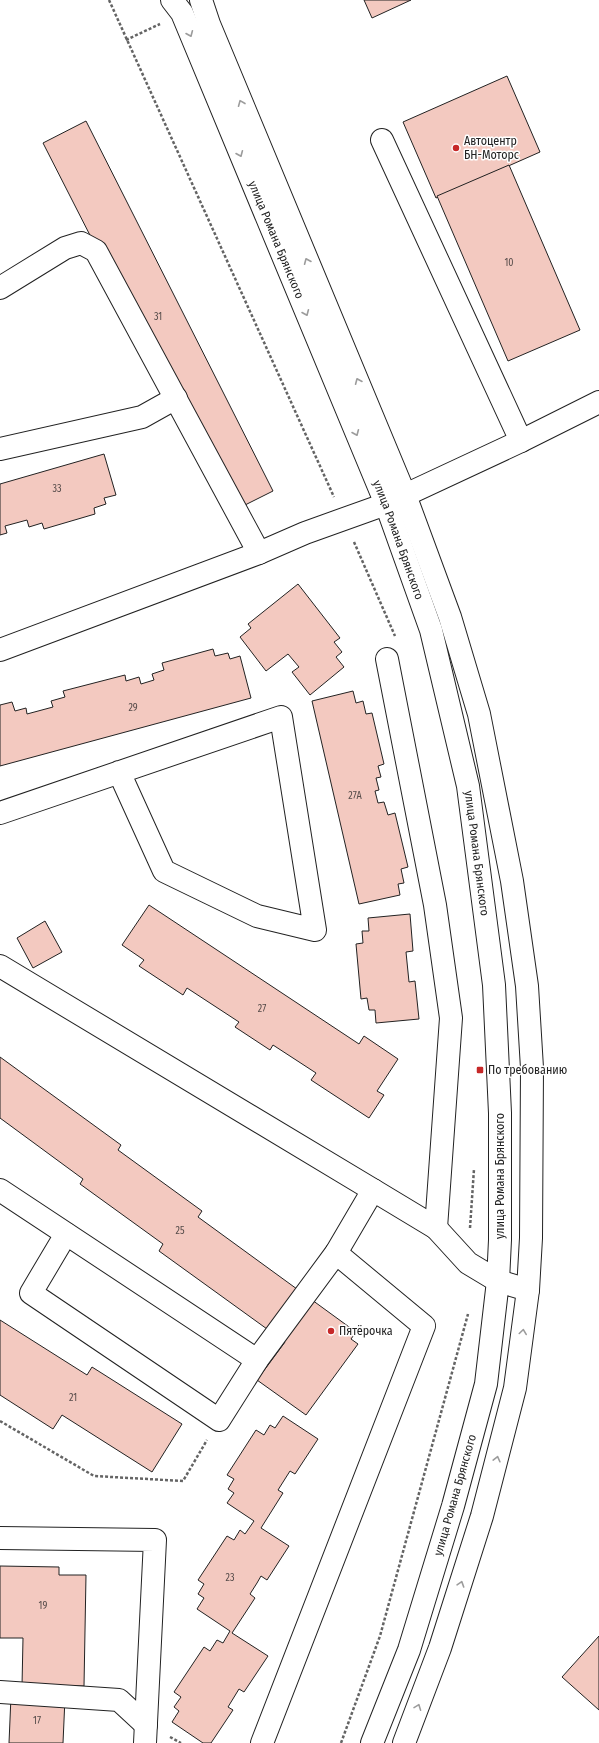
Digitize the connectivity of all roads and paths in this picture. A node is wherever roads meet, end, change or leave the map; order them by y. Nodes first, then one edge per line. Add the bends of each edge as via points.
1 (109, 0) edge
2 (172, 0) edge
3 (201, 0) edge
4 (382, 140) dead end
5 (0, 288) edge
6 (176, 398) junction
7 (599, 402) edge
8 (521, 441) junction
9 (0, 449) edge
10 (405, 495) junction
11 (386, 504) junction
12 (344, 518) junction
13 (259, 553) junction
14 (0, 650) edge
15 (392, 651) joint
16 (119, 772) junction
17 (0, 813) edge
18 (0, 966) edge
19 (474, 1163) dead end
20 (0, 1190) edge
21 (373, 1190) junction
22 (436, 1228) junction
23 (66, 1234) junction
24 (336, 1253) junction
25 (468, 1263) junction
26 (498, 1281) junction
27 (528, 1290) junction
28 (469, 1309) dead end
29 (257, 1360) junction
30 (219, 1420) junction
31 (0, 1421) edge
32 (0, 1538) edge
33 (0, 1692) edge
34 (145, 1734) edge
35 (262, 1743) edge
36 (341, 1743) edge
37 (372, 1743) edge
38 (404, 1743) edge

1 - 12 path
2 -> 11 main road, улица Романа Брянского via 182,13
10 -> 3 main road, улица Романа Брянского via 211,31
4 - 8 main road
5 - 6 main road via 65,248 81,243 96,251
6 - 9 main road via 142,416
6 - 13 main road
7 - 8 main road
8 - 10 main road
10 - 11 main road
10 - 27 main road, улица Романа Брянского via 450,617 479,714 512,881 527,986 532,1068 532,1238
11 - 12 main road
11 - 26 main road, улица Романа Брянского via 431,630 468,786 494,985 500,1113
12 - 13 main road
12 - 15 path
13 - 14 main road
15 - 22 main road via 436,905 451,1018
16 - 16 main road via 281,717 316,930 257,916 164,871
16 - 17 main road
18 - 21 main road
19 - 25 path
20 - 23 main road
21 - 22 main road
21 - 24 main road
22 - 25 main road
23 - 29 main road
23 - 30 main road via 31,1293
24 - 29 main road
24 - 35 main road via 424,1326
25 - 26 main road
26 - 27 main road
26 - 37 main road, улица Романа Брянского via 486,1384 409,1650
38 -> 27 main road, улица Романа Брянского via 440,1648 482,1516 515,1388
28 - 36 path via 380,1636
29 - 30 main road
30 - 31 path via 183,1481 94,1476
32 - 34 main road via 155,1540
33 - 34 main road via 119,1700

